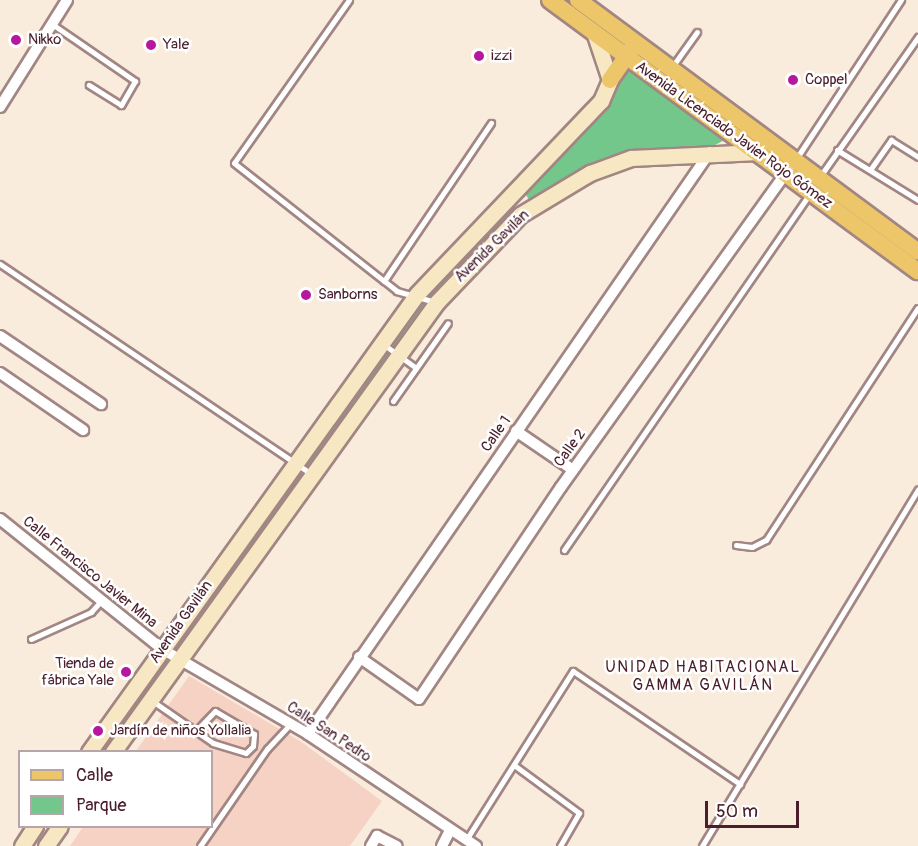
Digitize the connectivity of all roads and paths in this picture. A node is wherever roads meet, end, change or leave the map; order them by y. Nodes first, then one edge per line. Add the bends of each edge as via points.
1 (67, 0) edge
2 (349, 0) edge
3 (550, 0) edge
4 (578, 0) edge
5 (900, 0) edge
6 (52, 24) junction
7 (594, 32) junction
8 (697, 32) dead end
9 (918, 37) edge
10 (631, 50) junction
11 (671, 69) junction
12 (610, 80) junction
13 (89, 86) dead end
14 (0, 107) edge
15 (491, 123) dead end
16 (741, 129) junction
17 (837, 150) junction
18 (710, 151) junction
19 (759, 152) junction
20 (918, 158) edge
21 (791, 166) junction
22 (870, 170) junction
23 (815, 184) junction
24 (504, 198) junction
25 (918, 200) edge
26 (520, 215) junction
27 (453, 252) junction
28 (918, 252) edge
29 (0, 264) edge
30 (468, 266) junction
31 (918, 271) edge
32 (384, 281) junction
33 (417, 294) junction
34 (437, 302) junction
35 (918, 308) edge
36 (448, 323) dead end
37 (0, 336) edge
38 (381, 343) junction
39 (398, 355) junction
40 (416, 368) junction
41 (0, 373) edge
42 (393, 401) dead end
43 (101, 404) dead end
44 (83, 430) dead end
45 (516, 431) junction
46 (295, 462) junction
47 (573, 470) junction
48 (311, 474) junction
49 (918, 489) edge
50 (0, 519) edge
51 (736, 545) dead end
52 (564, 550) dead end
53 (100, 602) junction
54 (31, 639) dead end
55 (162, 649) junction
56 (359, 657) junction
57 (177, 659) junction
58 (149, 699) junction
59 (290, 724) junction
60 (196, 731) junction
61 (308, 734) junction
62 (90, 750) edge
63 (114, 750) edge
64 (514, 765) junction
65 (740, 784) junction
66 (213, 827) edge
67 (34, 828) edge
68 (59, 828) edge
69 (212, 828) edge
70 (450, 830) junction
71 (471, 843) edge
72 (21, 846) edge
73 (46, 846) edge
74 (200, 846) edge
75 (371, 846) edge
76 (397, 846) edge
77 (442, 846) edge
78 (561, 846) edge
79 (702, 846) edge

1 - 6 street
2 - 32 lane via 234,164
3 - 7 main road, Avenida Licenciado Javier Rojo Gómez
4 - 10 main road, Avenida Licenciado Javier Rojo Gómez
5 - 21 lane
6 - 13 lane via 135,81 121,105
6 - 14 street
7 - 10 main road, Avenida Licenciado Javier Rojo Gómez
7 - 12 main road
8 - 11 lane
9 - 17 lane
10 - 11 main road, Avenida Licenciado Javier Rojo Gómez
10 - 12 main road
10 - 16 main road, Avenida Licenciado Javier Rojo Gómez
11 - 16 main road, Avenida Licenciado Javier Rojo Gómez
12 - 24 main road, Avenida Gavilán via 601,101
15 - 32 lane
16 - 19 main road, Avenida Licenciado Javier Rojo Gómez
16 - 21 main road, Avenida Licenciado Javier Rojo Gómez
17 - 22 lane
17 - 23 lane
18 - 19 main road, Avenida Gavilán
18 - 26 main road, Avenida Gavilán via 631,158 590,172
18 - 45 street, Calle 1
19 - 21 main road, Avenida Licenciado Javier Rojo Gómez
20 - 22 lane via 891,140
21 - 23 main road, Avenida Licenciado Javier Rojo Gómez
21 - 47 street, Calle 2
22 - 25 lane
23 - 28 main road, Avenida Licenciado Javier Rojo Gómez
23 - 31 main road, Avenida Licenciado Javier Rojo Gómez
23 - 52 lane
24 - 26 main road
24 - 27 main road, Avenida Gavilán
26 - 30 main road, Avenida Gavilán
27 - 30 main road
27 - 33 main road, Avenida Gavilán
29 - 46 lane
30 - 34 main road, Avenida Gavilán
32 - 33 lane via 398,291
33 - 34 lane
33 - 38 main road, Avenida Gavilán
34 - 39 main road, Avenida Gavilán
35 - 51 lane via 766,540 752,547
36 - 40 lane
37 - 43 street
38 - 39 lane
38 - 46 main road, Avenida Gavilán
39 - 40 lane
39 - 48 main road, Avenida Gavilán
40 - 42 lane
41 - 44 street
45 - 47 street
45 - 56 street, Calle 1
46 - 48 lane
46 - 55 main road, Avenida Gavilán
47 - 56 street, Calle 2 via 419,699
48 - 57 main road, Avenida Gavilán
49 - 65 lane
50 - 53 street, Calle Francisco Javier Mina
53 - 54 lane via 91,612
53 - 55 street, Calle Francisco Javier Mina
55 - 57 street, Calle San Pedro
55 - 62 main road, Avenida Gavilán
56 - 61 street, Calle 1
57 - 58 main road, Avenida Gavilán
57 - 59 street, Calle San Pedro
58 - 60 lane
58 - 63 main road, Avenida Gavilán
59 - 61 street, Calle San Pedro
59 - 66 lane via 267,749
60 - 60 lane via 230,750 246,753 253,746 254,734 215,711
61 - 70 street, Calle San Pedro
64 - 65 lane via 573,671
64 - 71 lane
64 - 78 lane via 579,813
65 - 79 lane
67 - 72 main road
68 - 73 main road
69 - 74 lane
70 - 71 street, Calle San Pedro
70 - 77 street
75 - 76 street via 377,836

